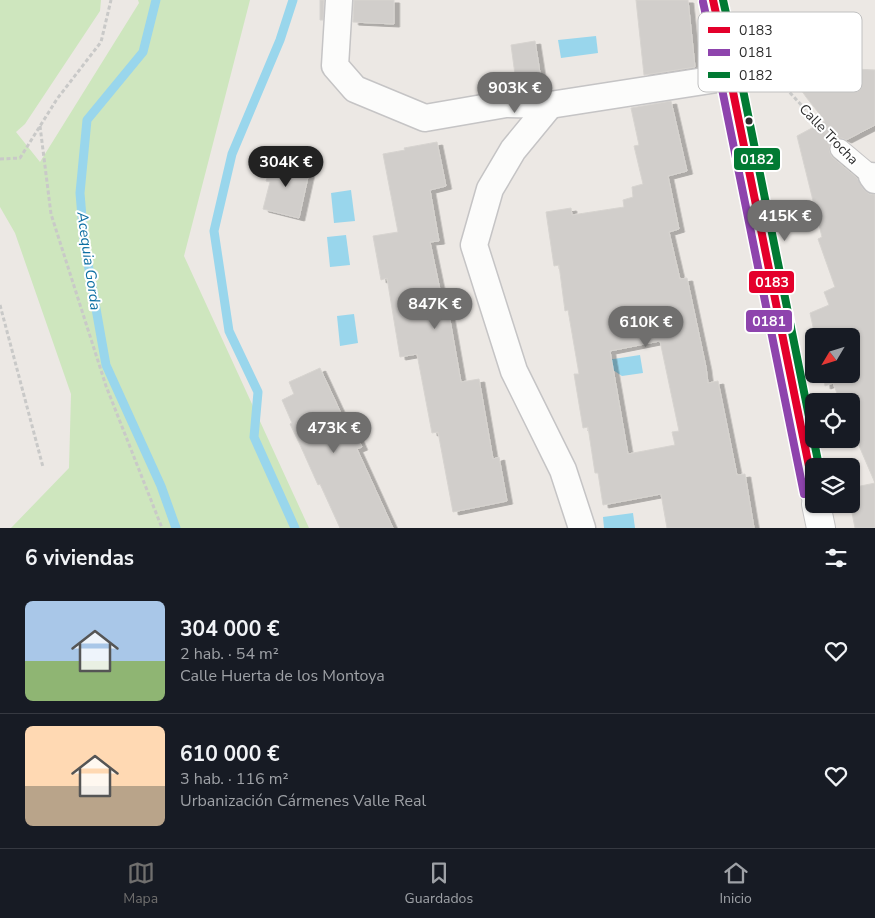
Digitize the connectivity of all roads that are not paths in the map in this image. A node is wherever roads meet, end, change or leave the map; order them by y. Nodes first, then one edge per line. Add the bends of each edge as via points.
1 (339, 0) edge
2 (698, 82) edge
3 (733, 92) edge
4 (550, 105) junction
5 (840, 149) road end
6 (873, 178) edge
7 (807, 458) edge
8 (818, 513) edge
9 (582, 528) edge
10 (821, 528) edge

1 - 4 street via 335,66 355,89 425,118 506,104
2 - 4 street
3 - 7 street
4 - 9 street via 512,150 490,189 474,246 514,371 563,470
5 - 6 street, Calle Trocha
8 - 10 street

